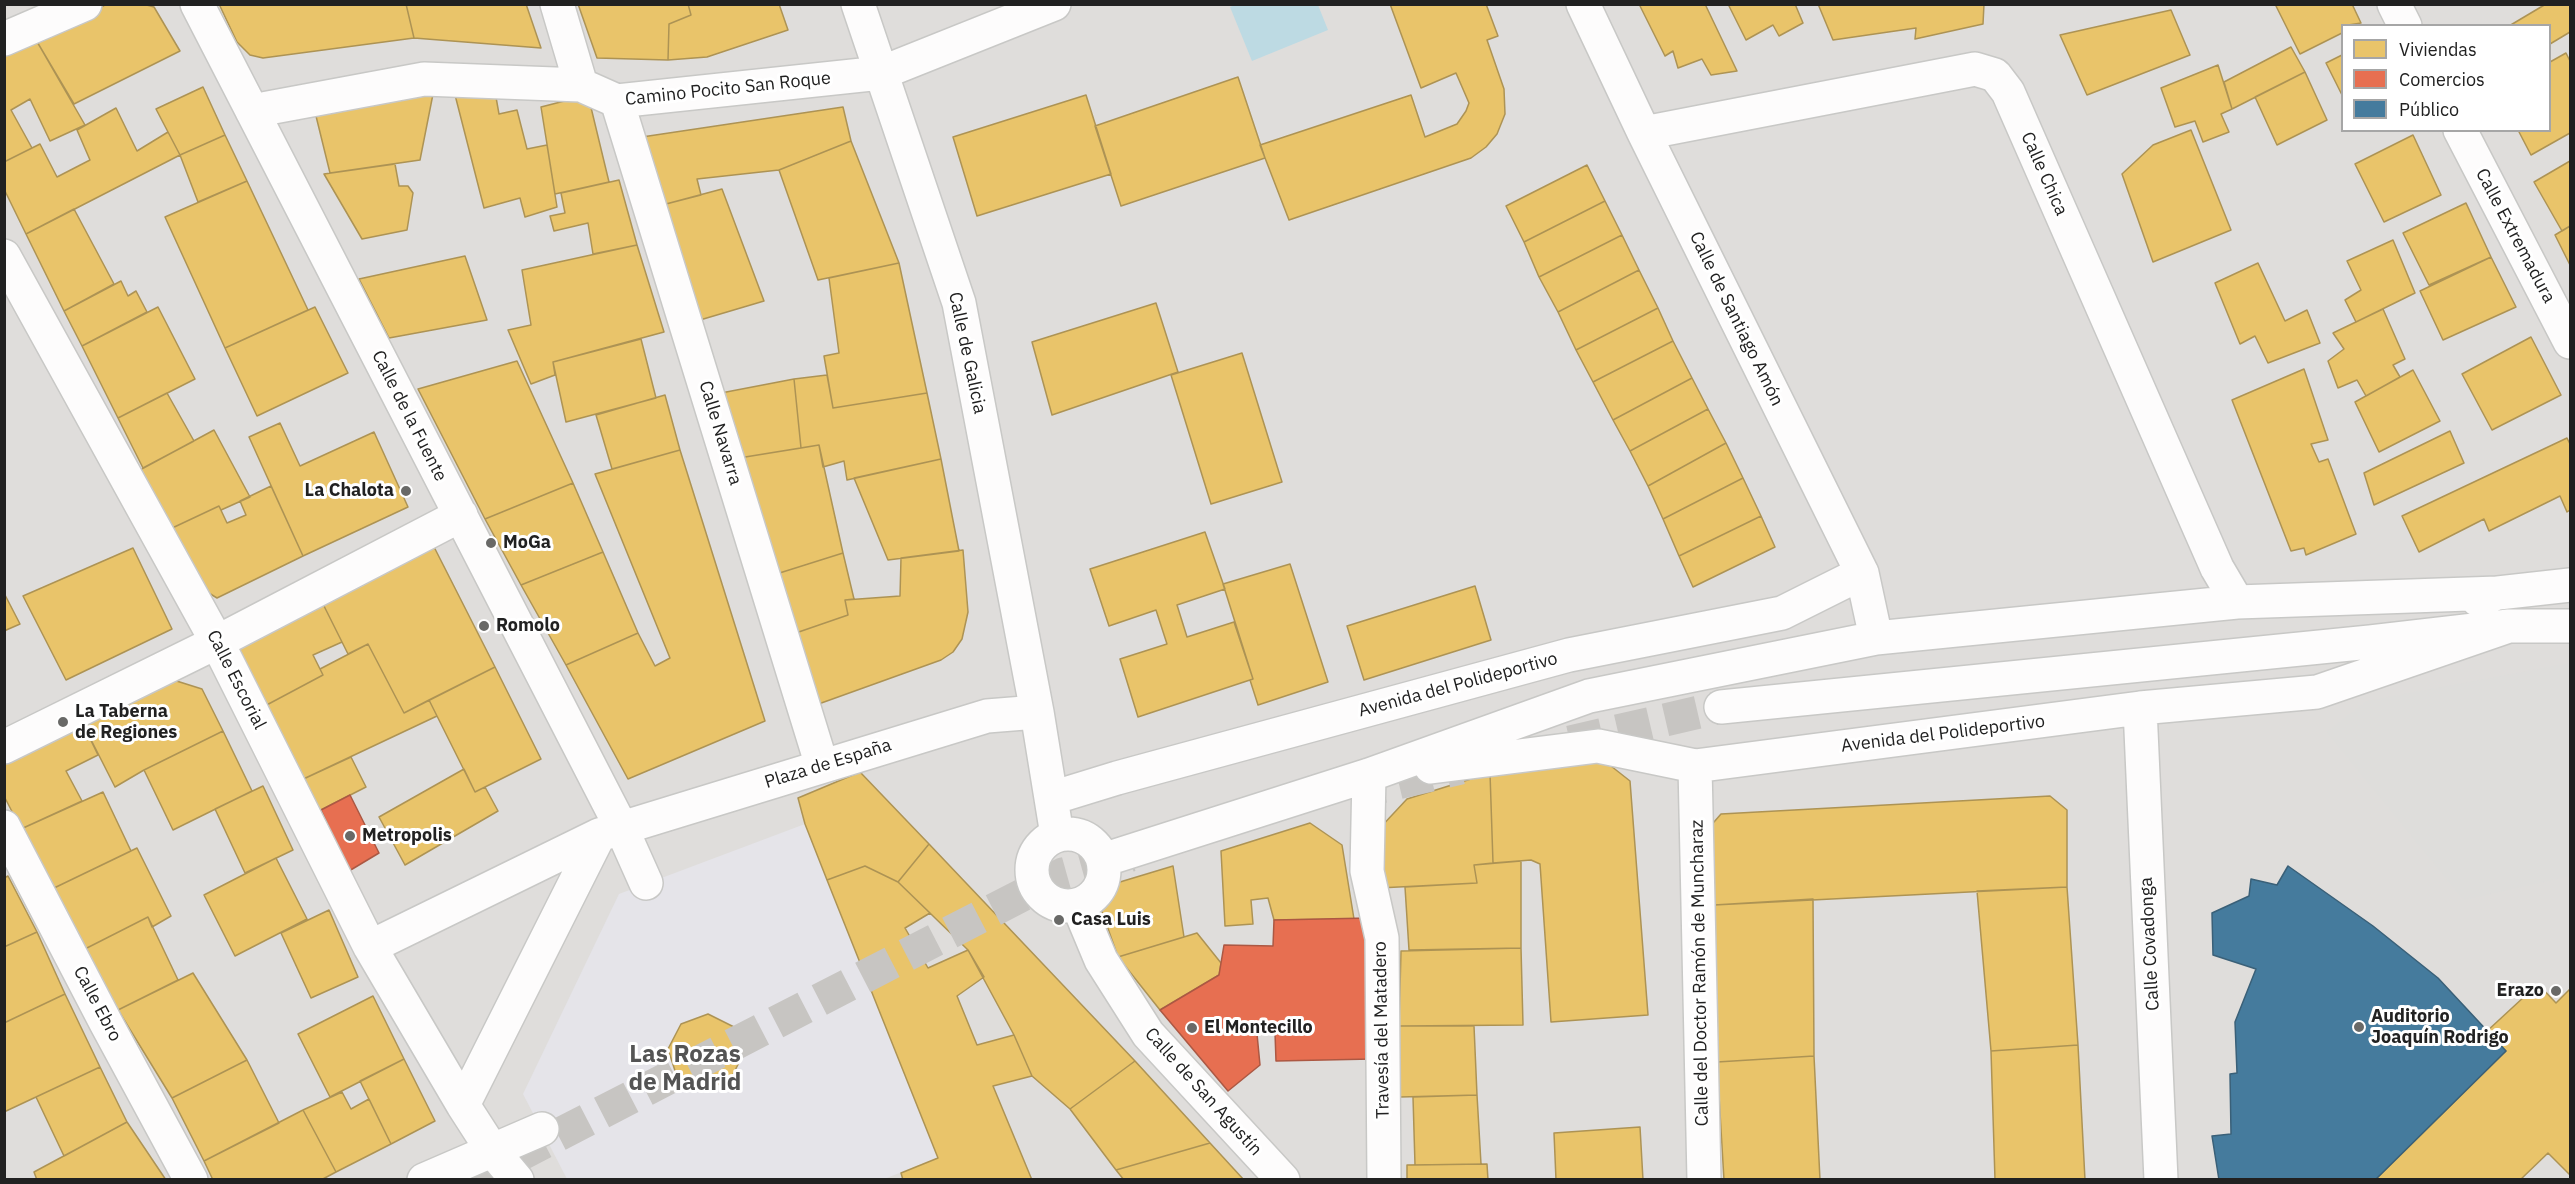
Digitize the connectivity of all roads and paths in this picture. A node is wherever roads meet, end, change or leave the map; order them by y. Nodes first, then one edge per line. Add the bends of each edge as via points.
1 (85, 4) edge
2 (197, 4) edge
3 (557, 4) edge
4 (858, 4) edge
5 (1054, 4) edge
6 (1583, 4) edge
7 (2394, 4) edge
8 (2404, 24) edge
9 (4, 39) edge
10 (881, 73) junction
11 (581, 85) junction
12 (617, 101) junction
13 (252, 111) junction
14 (2461, 132) edge
15 (1644, 133) junction
16 (4, 256) edge
17 (2571, 342) edge
18 (461, 515) junction
19 (1862, 573) junction
20 (2571, 585) edge
21 (2498, 593) junction
22 (2237, 602) junction
23 (2509, 626) junction
24 (2571, 626) edge
25 (1876, 638) junction
26 (217, 642) junction
27 (2370, 642) junction
28 (1720, 707) tunnel mouth
29 (2139, 708) junction
30 (1037, 712) junction
31 (4, 747) edge
32 (822, 766) junction
33 (1695, 766) junction
34 (1370, 775) junction
35 (1052, 798) junction
36 (4, 827) edge
37 (610, 831) junction
38 (1057, 835) junction
39 (1103, 860) junction
40 (646, 883) dead end
41 (1078, 905) junction
42 (370, 947) junction
43 (463, 1106) junction
44 (542, 1130) dead end
45 (492, 1150) junction
46 (191, 1179) edge
47 (424, 1179) edge
48 (517, 1179) edge
49 (1283, 1179) edge
50 (1384, 1179) edge
51 (1704, 1179) edge
52 (2161, 1179) edge

1 - 9 street
2 - 13 street, Calle de la Fuente
3 - 11 street
4 - 10 street, Calle de Galicia
5 - 10 street, Camino Pocito San Roque
6 - 15 street, Calle de Santiago Amón
7 - 8 street
10 - 12 street, Camino Pocito San Roque
10 - 30 street, Calle de Galicia via 959,303
11 - 12 street, Camino Pocito San Roque
11 - 13 street, Camino Pocito San Roque via 424,79
12 - 32 street, Calle Navarra
13 - 18 street, Calle de la Fuente
14 - 17 street, Calle Extremadura
15 - 19 street, Calle de Santiago Amón
15 - 22 street, Calle Chica via 1975,69 1995,75 2008,92 2217,568
16 - 26 street, Calle Escorial
18 - 26 street
18 - 37 street, Calle de la Fuente
19 - 25 street, Calle de Santiago Amón
19 - 35 street, Avenida del Polideportivo via 1782,613 1569,655
20 - 21 street, Avenida del Polideportivo
21 - 22 street, Avenida del Polideportivo
21 - 27 street, Avenida del Polideportivo
22 - 25 street, Avenida del Polideportivo
23 - 24 street, Avenida del Polideportivo
23 - 27 street, Avenida del Polideportivo
23 - 29 street, Avenida del Polideportivo via 2317,692
25 - 34 street, Avenida del Polideportivo via 1589,696
26 - 31 street
26 - 42 street, Calle Escorial
27 - 28 street, Avenida del Polideportivo
29 - 33 street, Avenida del Polideportivo
29 - 52 street, Calle Covadonga
30 - 32 street, Plaza de España via 987,716
30 - 35 street
32 - 37 street, Plaza de España
33 - 34 street, Avenida del Polideportivo via 1598,746
33 - 51 street, Calle del Doctor Ramón de Muncharaz
34 - 39 street, Avenida del Polideportivo
34 - 50 street, Travesía del Matadero via 1367,871 1382,938
35 - 38 street
36 - 46 street, Calle Ebro
37 - 40 street
37 - 42 street, Plaza de España
37 - 43 street
38 - 39 street via 1071,833 1085,838
38 - 41 street via 1035,853 1032,881 1050,902
39 - 41 street via 1100,888
41 - 49 street, Calle de San Agustín via 1101,960 1148,1034
42 - 43 street, Calle Escorial
43 - 45 street
44 - 45 street
45 - 47 street
45 - 48 street

